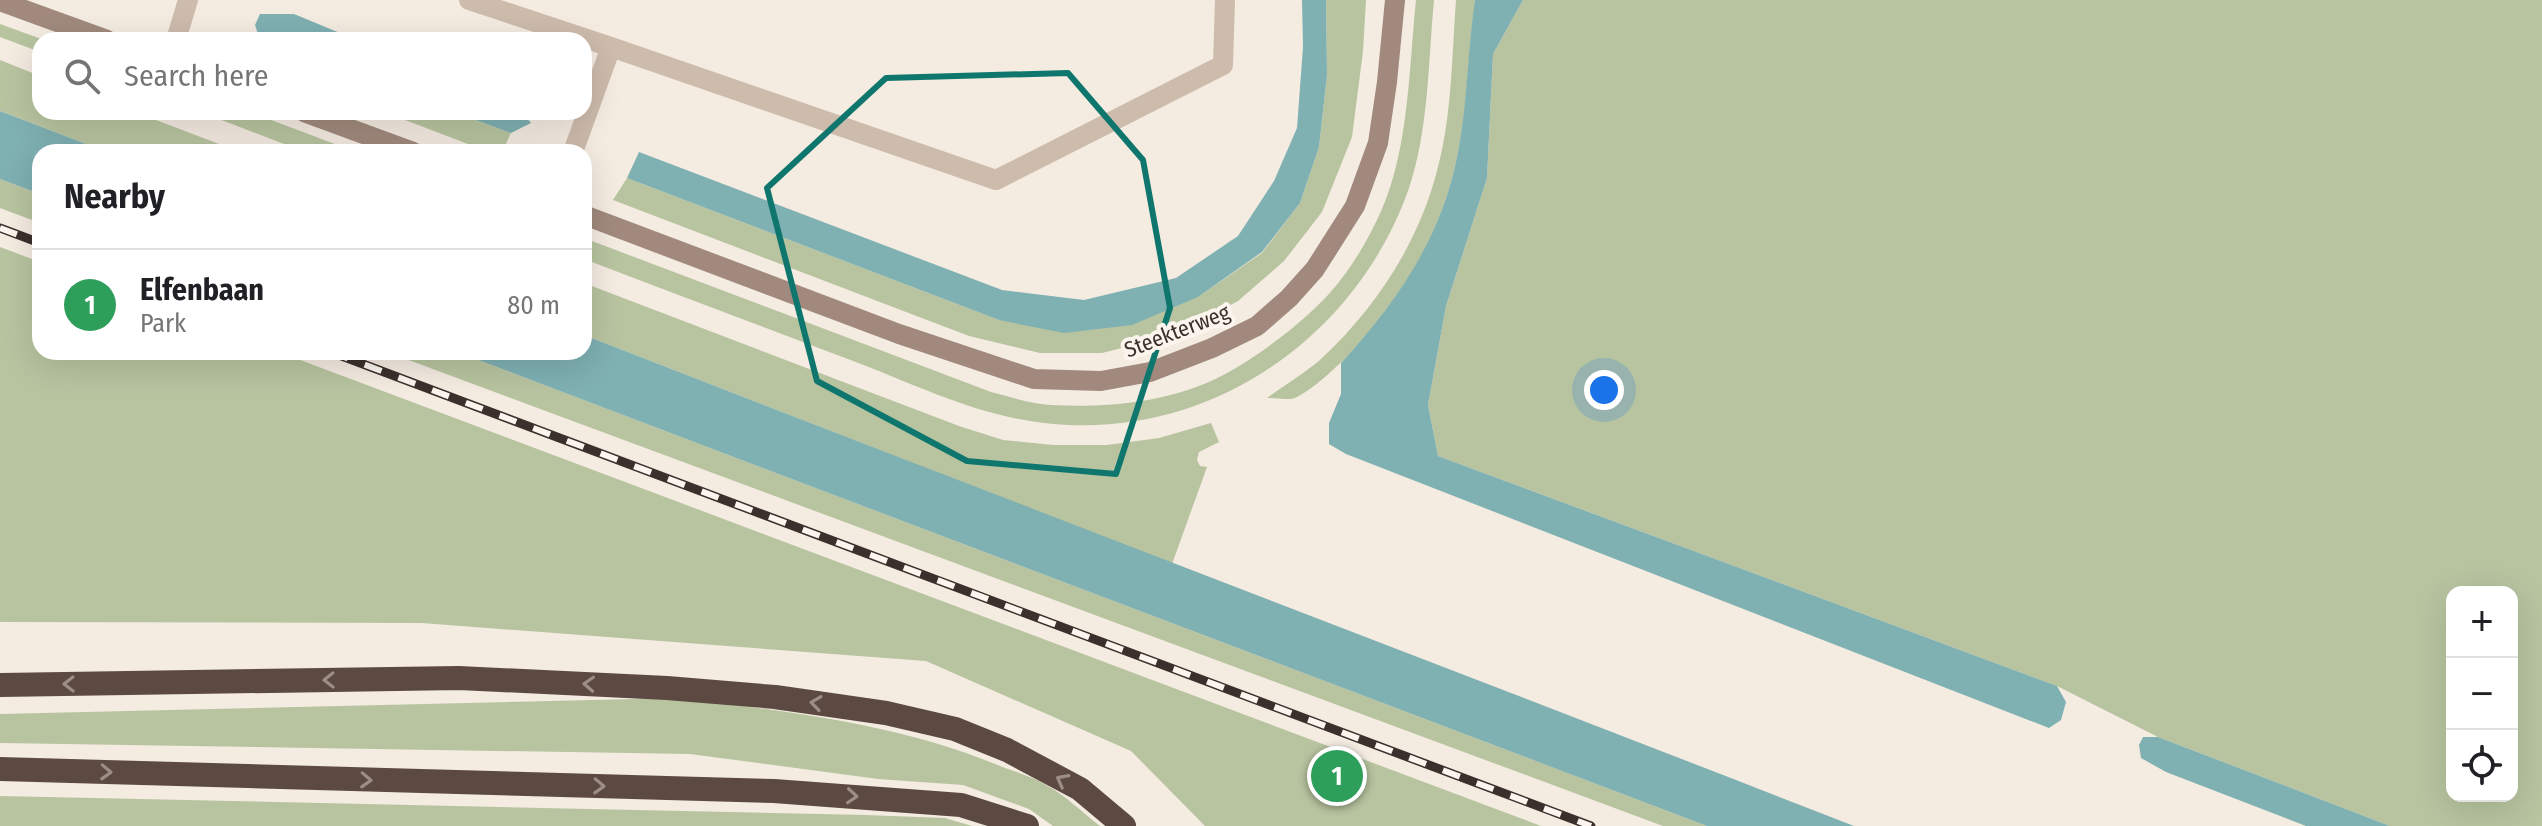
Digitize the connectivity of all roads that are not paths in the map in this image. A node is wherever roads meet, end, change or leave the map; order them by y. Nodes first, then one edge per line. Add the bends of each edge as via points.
1 (188, 0) edge
2 (469, 0) edge
3 (1225, 0) edge
4 (1395, 0) edge
5 (0, 1) edge
6 (85, 32) edge
7 (178, 32) edge
8 (566, 32) edge
9 (592, 41) edge
10 (611, 47) junction
11 (592, 100) edge
12 (326, 120) edge
13 (585, 120) edge
14 (391, 144) edge
15 (576, 144) edge
16 (592, 218) edge
17 (0, 685) edge
18 (0, 769) edge
19 (1027, 826) edge
20 (1124, 826) edge

1 - 7 lane
2 - 8 lane
3 - 10 lane via 1223,65 996,180
4 - 16 main road, Steekterweg via 1378,143 1355,206 1315,269 1257,326 1150,372 1101,381 1034,379
5 - 6 main road
9 - 10 lane
10 - 11 lane
12 - 14 main road
13 - 15 lane
20 -> 17 highway via 1080,789 955,729 775,697 459,678
18 -> 19 highway via 774,791 961,805

